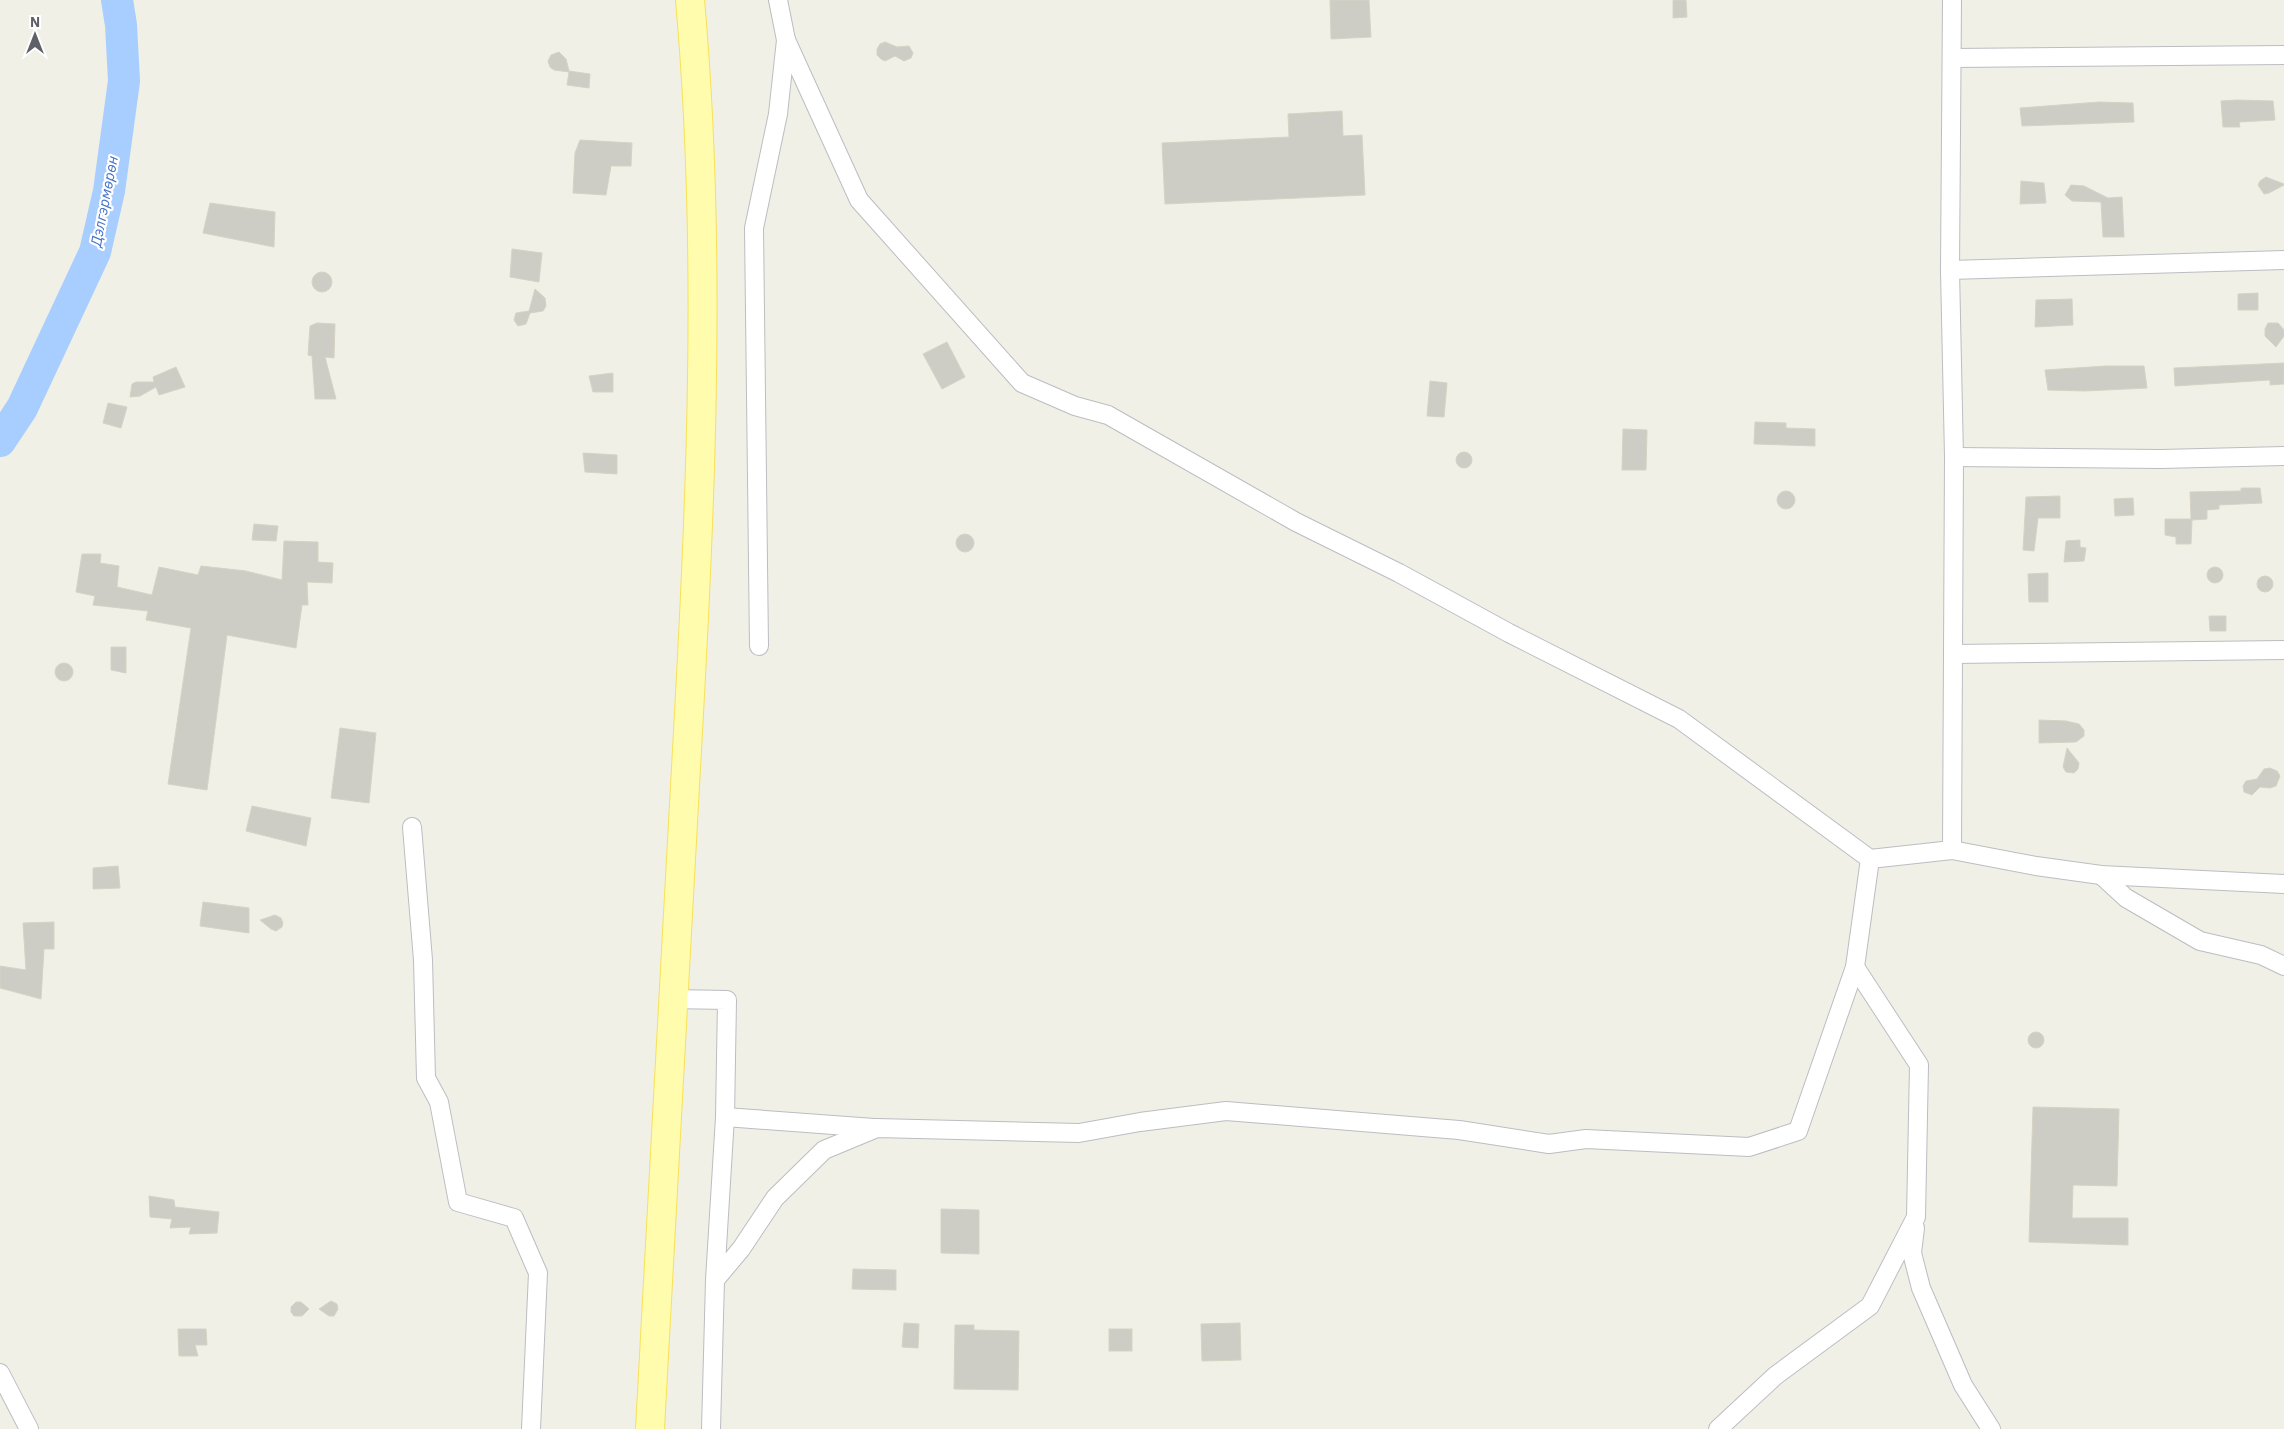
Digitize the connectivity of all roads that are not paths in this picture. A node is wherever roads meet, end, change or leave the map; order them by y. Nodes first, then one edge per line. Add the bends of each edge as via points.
1 (690, 0) edge
2 (778, 0) edge
3 (1952, 0) edge
4 (786, 40) junction
5 (2284, 55) edge
6 (1953, 58) junction
7 (2284, 260) edge
8 (1950, 270) junction
9 (2284, 456) edge
10 (1954, 457) junction
11 (759, 646) dead end
12 (2284, 650) edge
13 (1953, 654) junction
14 (412, 827) dead end
15 (1952, 850) junction
16 (1870, 859) junction
17 (2101, 875) junction
18 (2284, 884) edge
19 (2284, 966) edge
20 (1855, 967) junction
21 (672, 999) junction
22 (725, 1117) junction
23 (877, 1128) junction
24 (1916, 1217) junction
25 (715, 1280) junction
26 (0, 1373) edge
27 (29, 1429) edge
28 (531, 1429) edge
29 (650, 1429) edge
30 (711, 1429) edge
31 (1718, 1429) edge
32 (1991, 1429) edge

1 - 21 main road via 703,198 703,397 696,592
2 - 4 street
3 - 6 street
4 - 11 street via 778,114 754,228
4 - 16 street via 859,200 1022,383 1075,406 1108,415 1296,522 1399,572 1679,719
5 - 6 street
6 - 8 street
7 - 8 street
8 - 10 street
9 - 10 street via 2161,459
10 - 13 street
12 - 13 street
13 - 15 street
14 - 28 street via 423,960 426,1078 439,1102 458,1202 514,1218 538,1273
15 - 16 street
15 - 17 street
16 - 20 street
17 - 18 street
17 - 19 street via 2126,898 2200,941 2261,955
20 - 23 street via 1798,1131 1749,1147 1586,1139 1549,1144 1459,1130 1226,1111 1079,1133
20 - 24 street via 1919,1065
21 - 22 street via 726,1000
21 - 29 main road
22 - 23 street
22 - 25 street
23 - 25 street via 824,1150 775,1198 741,1249
24 - 31 street via 1870,1306 1776,1376
24 - 32 street via 1912,1253 1921,1288 1963,1385
25 - 30 street
26 - 27 street

